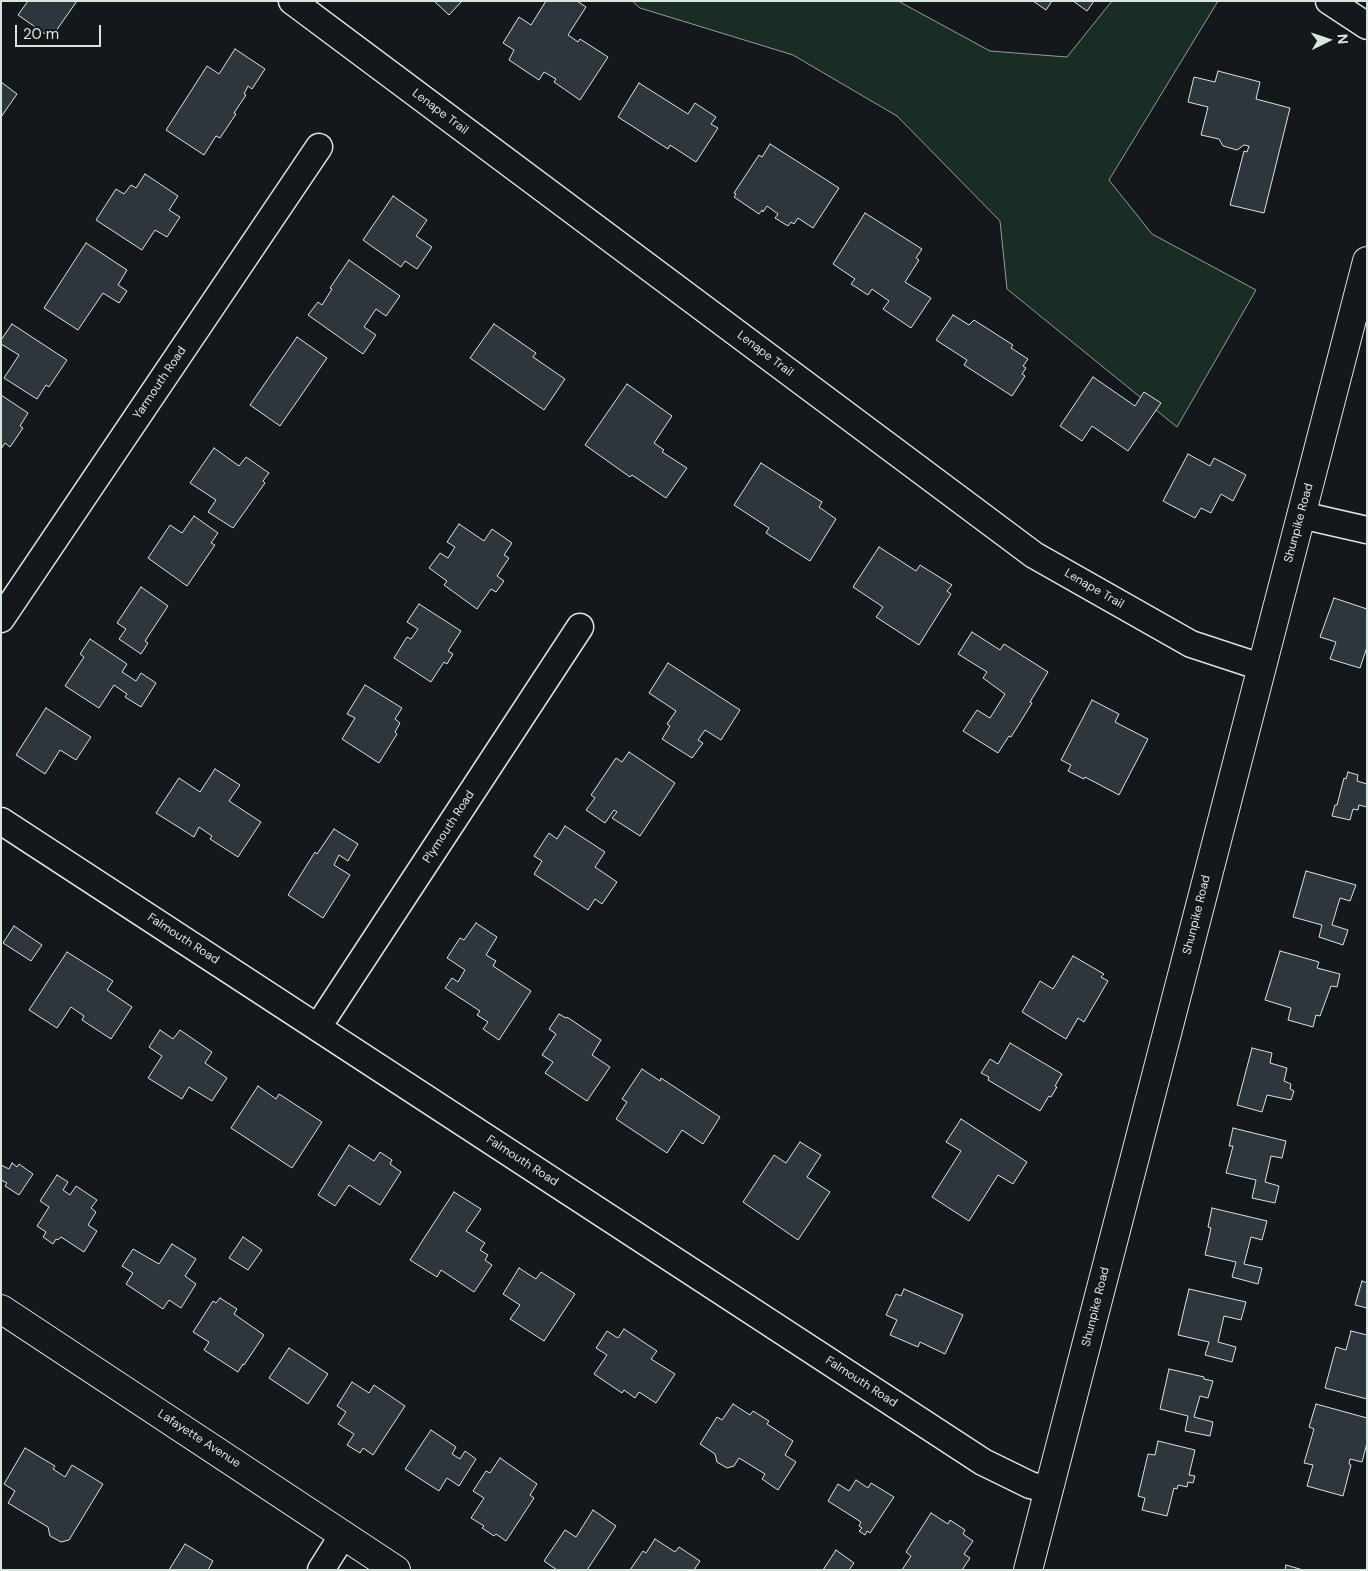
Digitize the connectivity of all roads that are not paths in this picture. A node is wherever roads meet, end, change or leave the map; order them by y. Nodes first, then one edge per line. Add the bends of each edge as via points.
1 (292, 1) edge
2 (1329, 1) edge
3 (1367, 26) edge
4 (319, 147) dead end
5 (1367, 261) edge
6 (1301, 515) junction
7 (1367, 530) edge
8 (1, 619) edge
9 (580, 627) dead end
10 (1261, 667) junction
11 (1, 820) edge
12 (318, 1027) junction
13 (1, 1309) edge
14 (1049, 1490) junction
15 (343, 1534) junction
16 (321, 1570) edge
17 (396, 1570) edge
18 (1028, 1570) edge

1 - 10 street, Lenape Trail via 1034,555 1191,644
2 - 3 street
4 - 8 street, Yarmouth Road
5 - 6 main road, Shunpike Road
6 - 7 street
6 - 10 main road, Shunpike Road
9 - 12 street, Plymouth Road
10 - 14 main road, Shunpike Road
11 - 12 street, Falmouth Road
12 - 14 street, Falmouth Road via 983,1462 1030,1485
13 - 15 main road, Lafayette Avenue
14 - 18 main road, Shunpike Road
15 - 16 street
15 - 17 main road, Lafayette Avenue

